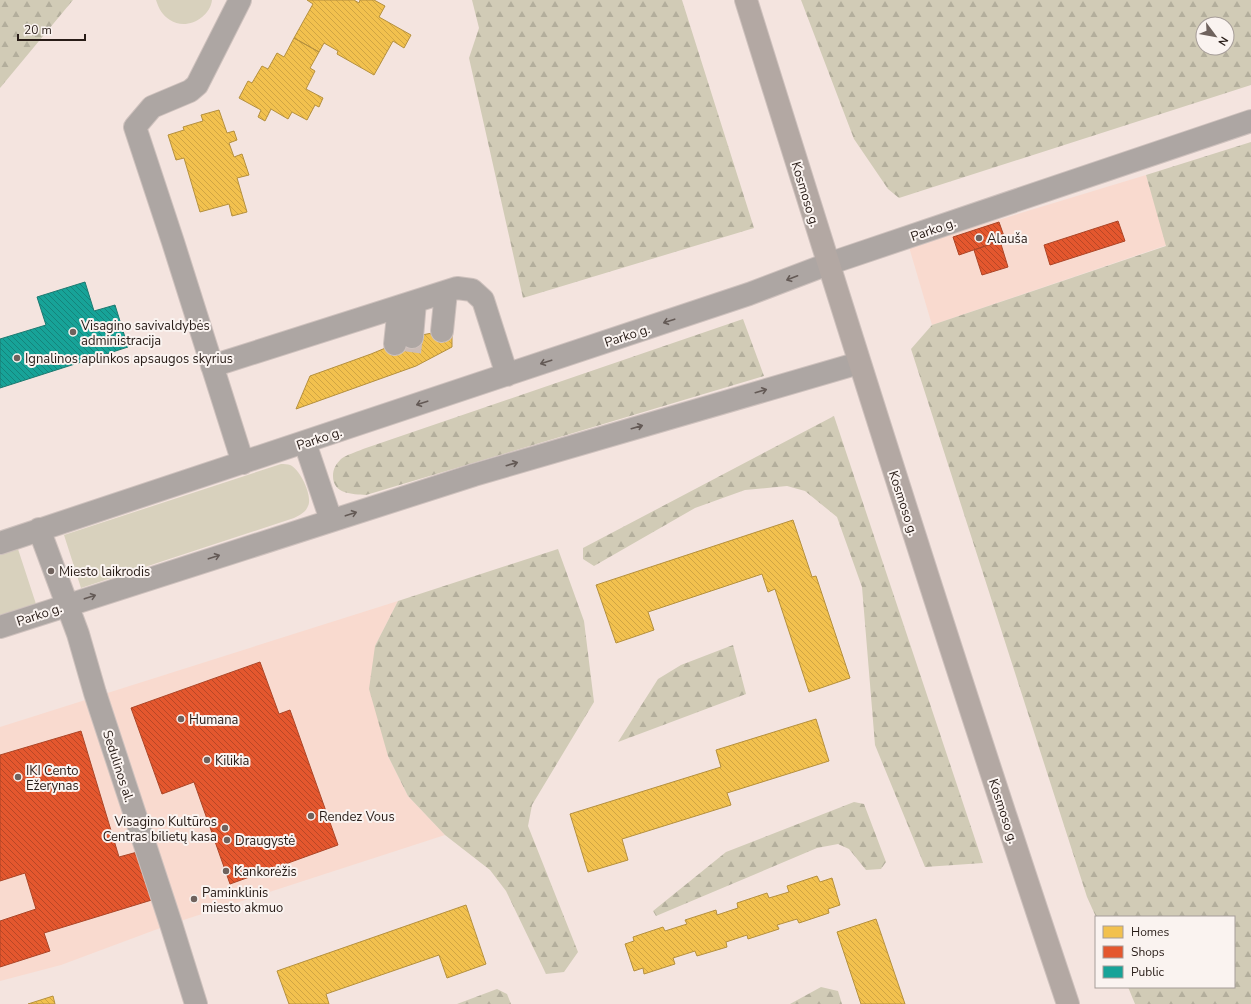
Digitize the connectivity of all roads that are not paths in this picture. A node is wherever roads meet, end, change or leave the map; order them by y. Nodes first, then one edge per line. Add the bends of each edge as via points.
1 (240, 0) edge
2 (746, 0) edge
3 (1251, 121) edge
4 (828, 264) junction
5 (422, 299) junction
6 (859, 363) junction
7 (212, 366) junction
8 (507, 375) junction
9 (305, 443) junction
10 (242, 463) junction
11 (331, 520) junction
12 (40, 530) junction
13 (0, 543) edge
14 (67, 605) junction
15 (0, 627) edge
16 (196, 1004) edge
17 (1068, 1004) edge

1 - 7 street via 197,85 190,91 152,107 135,127
2 - 4 main road, Kosmoso g.
3 - 4 street, Parko g.
4 - 6 main road, Kosmoso g.
4 -> 8 street, Parko g. via 749,294
5 - 5 street via 419,337
5 - 7 street
5 - 8 street via 457,288 472,290 483,300
11 -> 6 street, Parko g. via 474,475
6 - 17 main road, Kosmoso g. via 978,735
7 - 10 street
8 -> 9 street, Parko g.
9 - 10 street, Parko g.
9 - 11 street
10 - 12 street, Parko g.
14 -> 11 street, Parko g.
12 - 13 street, Parko g.
12 - 14 street, Sedulinos al.
14 - 15 street, Parko g.
14 - 16 street, Sedulinos al.

